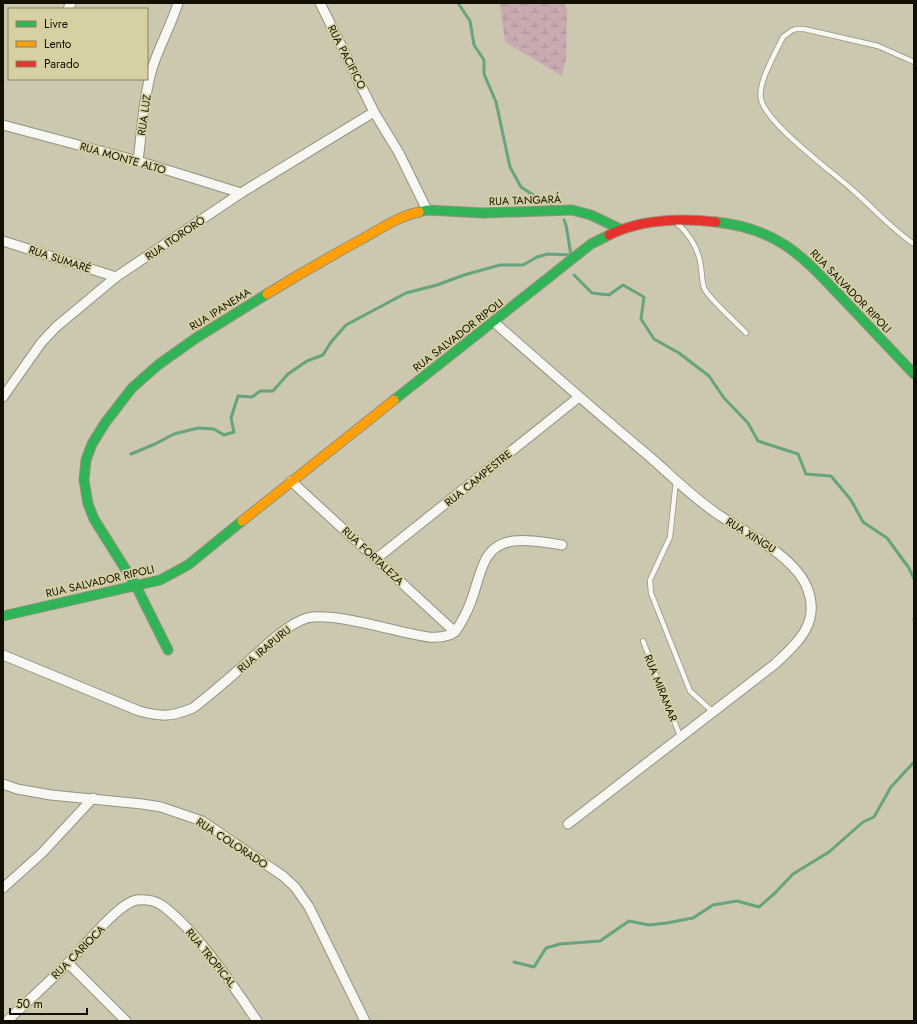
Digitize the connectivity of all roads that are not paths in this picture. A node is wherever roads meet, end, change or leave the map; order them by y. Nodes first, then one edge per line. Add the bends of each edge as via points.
1 (178, 3) edge
2 (320, 3) edge
3 (914, 62) edge
4 (374, 112) junction
5 (3, 125) edge
6 (138, 161) junction
7 (241, 193) junction
8 (427, 210) junction
9 (674, 220) junction
10 (620, 229) junction
11 (3, 241) edge
12 (914, 244) edge
13 (116, 277) junction
14 (494, 322) junction
15 (746, 333) dead end
16 (914, 374) edge
17 (3, 397) edge
18 (579, 397) junction
19 (676, 479) junction
20 (291, 481) junction
21 (562, 545) dead end
22 (376, 559) junction
23 (136, 586) junction
24 (3, 616) edge
25 (455, 632) junction
26 (642, 640) dead end
27 (168, 650) dead end
28 (3, 655) edge
29 (713, 712) junction
30 (680, 736) junction
31 (3, 784) edge
32 (93, 798) junction
33 (568, 824) dead end
34 (3, 888) edge
35 (114, 915) joint
36 (68, 963) junction
37 (6, 1021) edge
38 (126, 1021) edge
39 (257, 1021) edge
40 (365, 1021) edge

1 - 6 street, RUA LUZ via 151,72
2 - 4 street, RUA PACIFICO
3 - 12 lane via 878,46 835,35 796,29 783,37 761,84 760,92 764,108 782,129
4 - 7 street, RUA ITORORÓ
4 - 8 street via 399,153
5 - 6 street, RUA MONTE ALTO
6 - 7 street, RUA MONTE ALTO
7 - 13 street, RUA ITORORÓ
8 - 10 street, RUA TANGARÁ via 484,213 572,210 591,215
8 - 23 street, RUA IPANEMA via 400,218 305,270 196,338 158,365 132,388 92,444 86,460 84,480 88,504 94,519
9 - 10 street, RUA SALVADOR RIPOLI
9 - 15 lane via 687,232 696,246 705,290
9 - 16 street, RUA SALVADOR RIPOLI via 707,220 743,226 773,237 814,268
10 - 14 street, RUA SALVADOR RIPOLI via 591,244
11 - 13 street, RUA SUMARÉ
13 - 17 street, RUA ITORORÓ via 56,327 41,343
14 - 18 street, RUA XINGU
14 - 20 street, RUA SALVADOR RIPOLI
18 - 19 street, RUA XINGU
18 - 22 street, RUA CAMPESTRE
19 - 29 lane via 670,537 650,580 651,593 690,691
19 - 29 street, RUA XINGU via 709,509 777,552 799,573 811,599 812,612 807,628 796,644 775,664
20 - 22 street, RUA FORTALEZA
20 - 23 street, RUA SALVADOR RIPOLI via 188,565 160,580
21 - 25 street via 524,540 509,541 489,554 471,606
22 - 25 street, RUA FORTALEZA
23 - 24 street, RUA SALVADOR RIPOLI
23 - 27 street, RUA IPANEMA
25 - 28 street, RUA IRAPURU via 429,638 336,618 316,616 305,619 273,640 193,708 167,716 139,711
26 - 30 lane, RUA MIRAMAR
29 - 30 street, RUA XINGU
30 - 33 street, RUA XINGU
31 - 32 street, RUA COLORADO via 51,795
32 - 34 street via 42,853
32 - 40 street, RUA COLORADO via 161,807 202,821 283,876 309,907
35 - 36 street, RUA CARIOCA
35 - 39 street, RUA TROPICAL via 137,900 156,902 164,906 205,948
36 - 37 street, RUA CARIOCA
36 - 38 street

